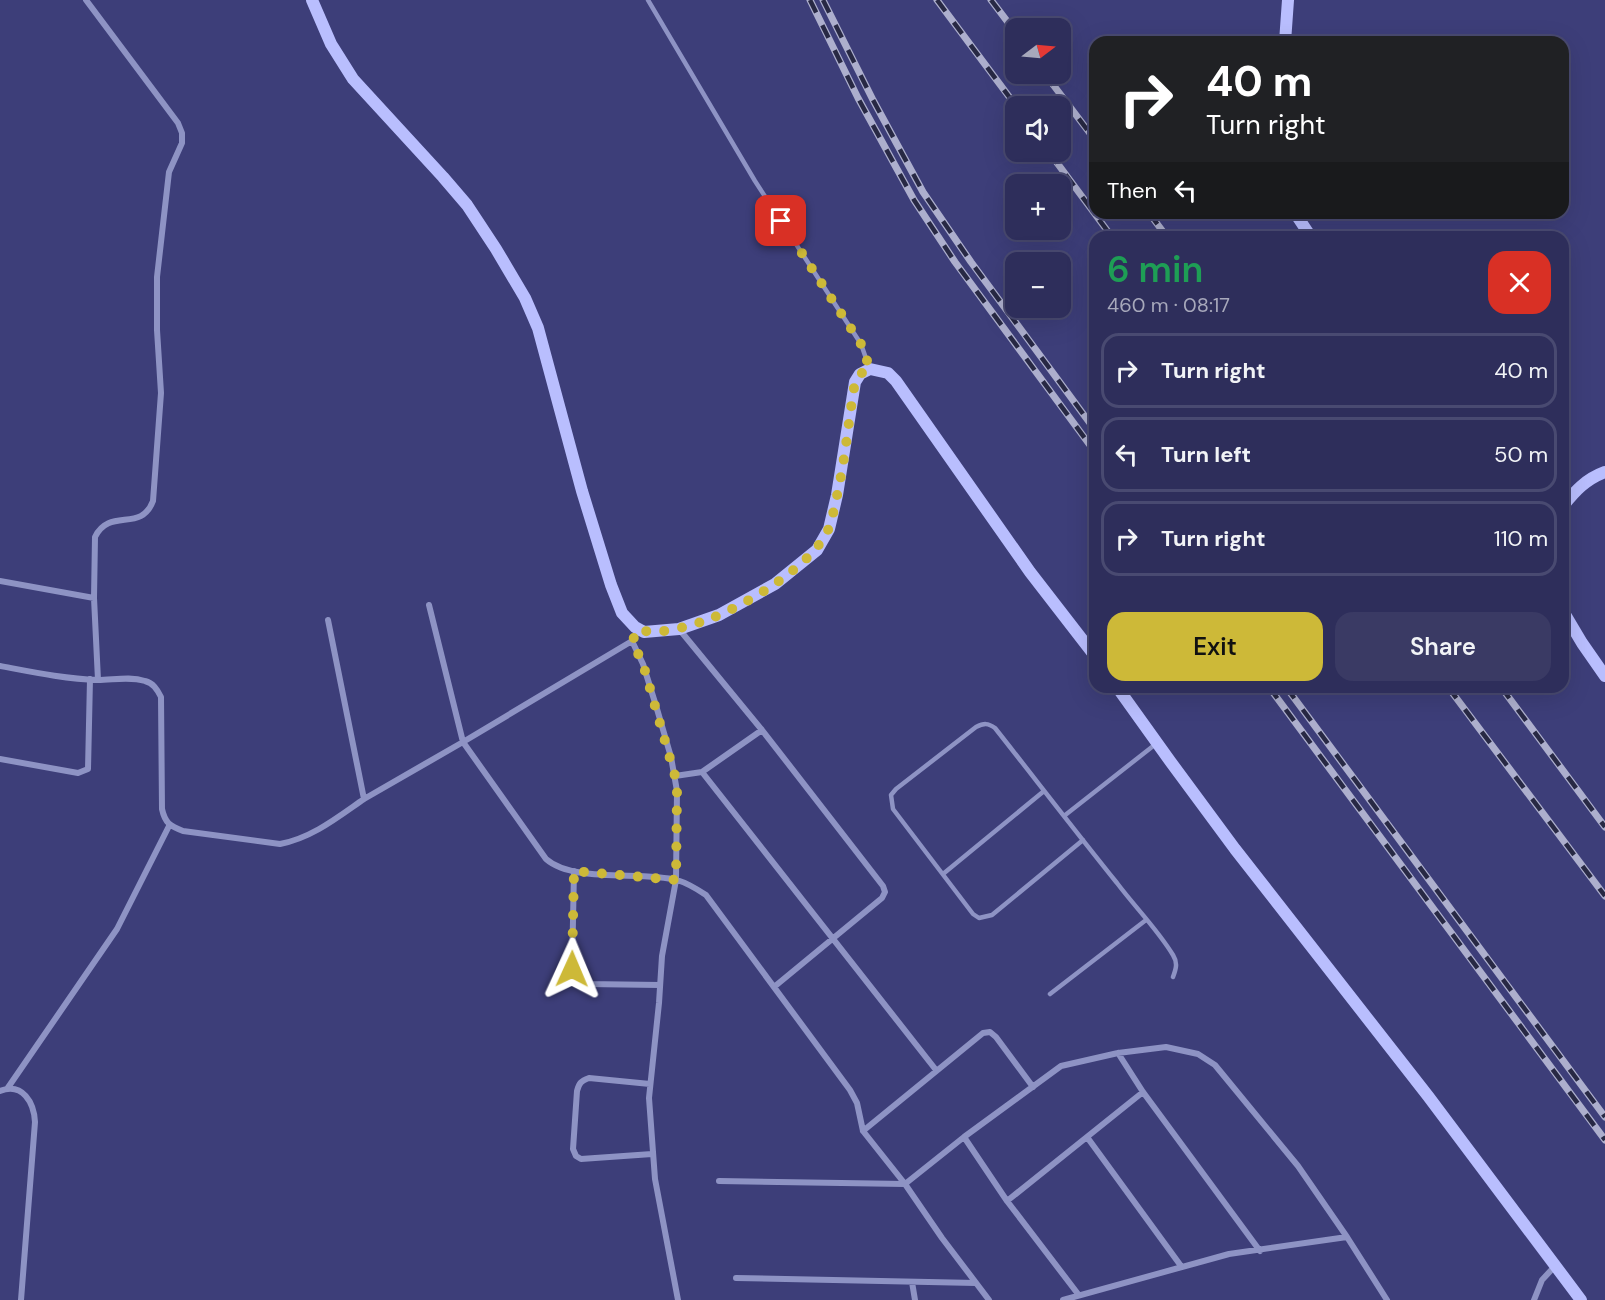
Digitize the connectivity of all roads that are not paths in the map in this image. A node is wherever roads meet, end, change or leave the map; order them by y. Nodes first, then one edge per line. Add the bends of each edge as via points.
1 (86, 0) edge
2 (312, 0) edge
3 (648, 0) edge
4 (1288, 0) edge
5 (1285, 36) edge
6 (870, 369) junction
7 (1605, 472) edge
8 (1569, 499) edge
9 (0, 581) edge
10 (94, 598) junction
11 (429, 605) dead end
12 (328, 620) dead end
13 (1569, 621) edge
14 (678, 628) junction
15 (639, 629) junction
16 (632, 641) junction
17 (1089, 648) edge
18 (0, 666) edge
19 (1605, 676) edge
20 (90, 679) junction
21 (98, 680) junction
22 (1121, 693) edge
23 (762, 730) junction
24 (463, 741) junction
25 (1157, 743) junction
26 (0, 759) edge
27 (702, 772) junction
28 (675, 776) junction
29 (1044, 791) junction
30 (364, 800) junction
31 (1064, 816) junction
32 (169, 826) junction
33 (1083, 840) junction
34 (574, 871) junction
35 (943, 874) junction
36 (676, 880) junction
37 (1146, 920) junction
38 (831, 938) junction
39 (1173, 977) dead end
40 (660, 985) junction
41 (774, 987) junction
42 (1050, 994) dead end
43 (1118, 1053) junction
44 (936, 1070) junction
45 (650, 1084) junction
46 (1033, 1087) junction
47 (3, 1090) edge
48 (1143, 1092) junction
49 (863, 1131) junction
50 (964, 1137) junction
51 (1087, 1137) junction
52 (652, 1154) junction
53 (719, 1181) dead end
54 (905, 1184) junction
55 (1007, 1201) junction
56 (1347, 1237) junction
57 (1260, 1251) junction
58 (1181, 1266) junction
59 (1556, 1266) junction
60 (736, 1278) dead end
61 (912, 1282) junction
62 (976, 1283) junction
63 (1078, 1294) junction
64 (21, 1300) edge
65 (678, 1300) edge
66 (915, 1300) edge
67 (989, 1300) edge
68 (1063, 1300) edge
69 (1387, 1300) edge
70 (1534, 1300) edge
71 (1581, 1300) edge

1 - 10 street via 182,133 182,143 169,172 157,277 160,393 153,501 149,512 140,517 112,522 99,529 95,537
2 - 15 street via 331,44 353,79 467,205 525,298 541,337 611,585 622,613
3 - 6 lane via 756,181 861,344
4 - 5 street
6 - 14 street via 855,382 837,495 829,529 817,550 748,600 719,615
6 - 17 street via 888,373 896,381 1030,572
7 - 8 street via 1592,477
9 - 10 street
10 - 21 street
11 - 24 street
12 - 30 street
13 - 19 street
14 - 15 street via 644,632
14 - 23 street
15 - 16 street
16 - 24 street
16 - 28 street via 643,664
18 - 20 street
20 - 21 street
20 - 26 street via 88,770 78,772
21 - 32 street via 148,681 161,697 162,809
22 - 25 street
23 - 27 street
23 - 38 street via 885,892
24 - 30 street
24 - 34 street via 546,859 553,866
25 - 31 lane
25 - 59 street
27 - 28 street
27 - 38 street
28 - 36 street
29 - 31 lane
29 - 35 lane
29 - 35 lane via 990,724 976,727 896,789 891,795 893,808
30 - 32 street via 318,830 295,842 280,844
31 - 33 lane
32 - 47 street via 117,929
33 - 35 lane via 985,918 973,914
33 - 37 lane
34 - 36 street
34 - 40 street via 574,977 586,984
36 - 40 street
36 - 41 street via 705,895
37 - 39 lane via 1174,957
37 - 42 lane
38 - 41 street
38 - 44 street
40 - 45 street
41 - 49 street via 850,1090
43 - 46 street via 1061,1066
43 - 48 street
43 - 56 street via 1166,1047 1198,1054 1215,1065 1298,1167
44 - 46 street via 983,1033 990,1032
44 - 49 street
45 - 52 street
45 - 52 street via 582,1080 577,1090 573,1149 581,1159
46 - 50 street
47 - 64 street via 20,1092 30,1099 35,1110
48 - 51 street
48 - 57 street
49 - 54 street
50 - 54 street
50 - 55 street
51 - 55 street
51 - 58 street
52 - 65 street
53 - 54 street
54 - 62 street
55 - 63 street
56 - 57 street
56 - 69 street
57 - 58 street
58 - 63 street
59 - 70 street via 1542,1280
59 - 71 street
60 - 61 street
61 - 62 street
61 - 66 street
62 - 67 street
63 - 68 street

